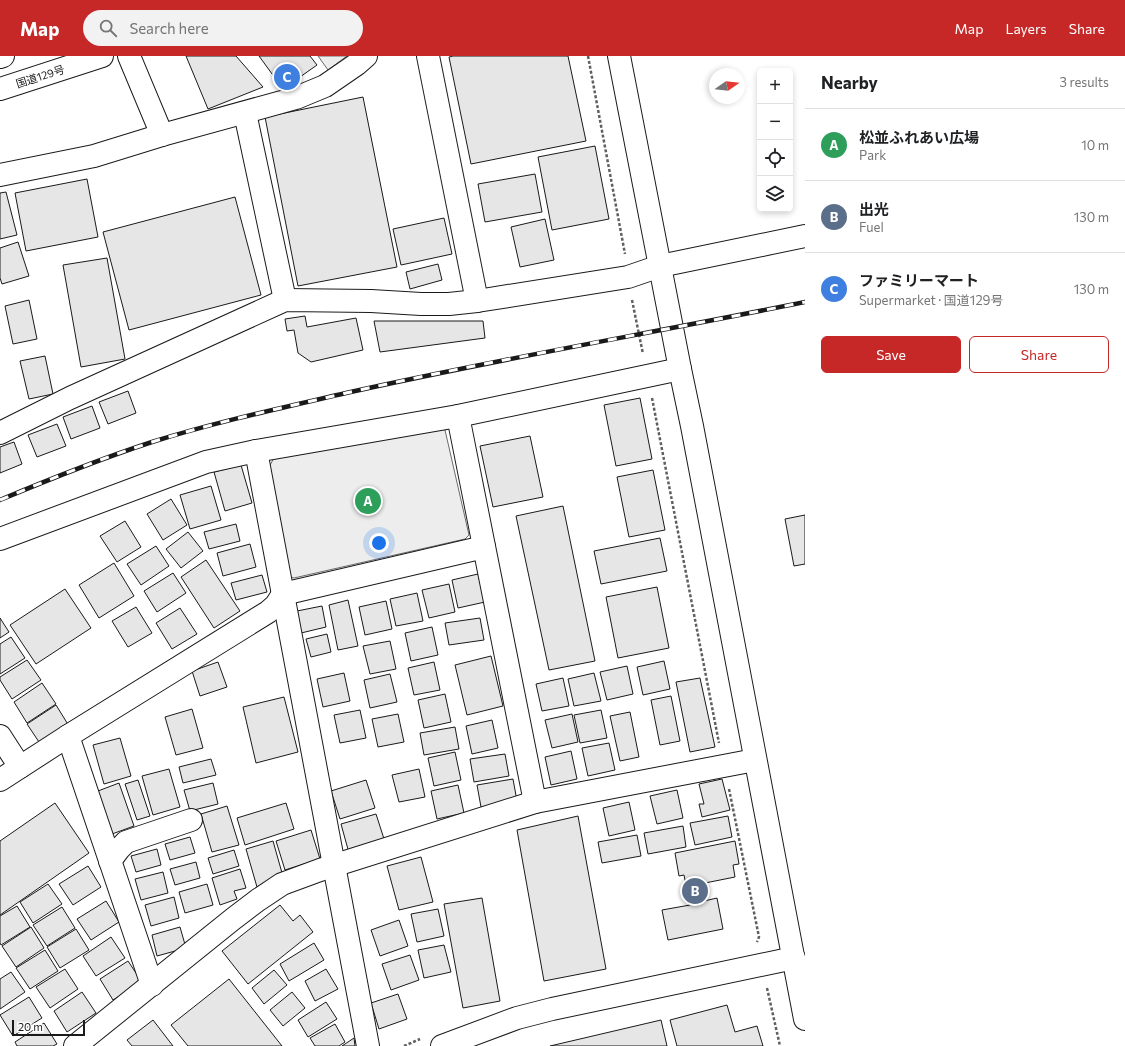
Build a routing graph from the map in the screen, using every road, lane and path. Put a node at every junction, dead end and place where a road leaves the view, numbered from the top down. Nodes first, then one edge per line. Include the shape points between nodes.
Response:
1 (102, 56) edge
2 (129, 56) edge
3 (366, 56) edge
4 (428, 56) edge
5 (588, 56) edge
6 (619, 56) edge
7 (0, 89) edge
8 (245, 113) junction
9 (162, 134) junction
10 (0, 175) edge
11 (805, 236) edge
12 (626, 256) dead end
13 (660, 266) junction
14 (631, 294) dead end
15 (285, 300) junction
16 (477, 301) junction
17 (680, 369) junction
18 (648, 376) junction
19 (458, 416) junction
20 (0, 432) edge
21 (256, 451) junction
22 (0, 539) edge
23 (484, 547) junction
24 (283, 594) junction
25 (0, 736) edge
26 (68, 736) junction
27 (720, 749) dead end
28 (755, 760) junction
29 (20, 767) junction
30 (0, 780) edge
31 (728, 782) dead end
32 (535, 802) junction
33 (191, 820) dead end
34 (110, 861) junction
35 (334, 866) junction
36 (756, 944) dead end
37 (794, 958) junction
38 (761, 983) dead end
39 (152, 985) junction
40 (805, 1020) edge
41 (75, 1046) edge
42 (368, 1046) edge
43 (442, 1046) edge
44 (780, 1046) edge

1 - 7 main road, 国道129号
2 - 9 main road
3 - 8 main road via 325,86 296,98
4 - 16 main road
5 - 12 path
6 - 13 main road
8 - 9 main road
8 - 15 main road
9 - 10 main road via 94,156
11 - 13 main road
13 - 16 main road via 628,276
13 - 17 main road
14 - 18 path
15 - 16 main road via 371,300 421,304
15 - 20 main road
17 - 18 main road
17 - 28 main road
18 - 19 main road
18 - 27 path
19 - 21 main road
19 - 23 main road
21 - 22 main road via 206,462
21 - 24 main road
23 - 24 main road
23 - 32 main road
24 - 26 main road via 268,612
24 - 35 main road
25 - 29 main road
26 - 29 main road
26 - 34 main road
28 - 32 main road
28 - 37 main road
29 - 30 main road
31 - 36 path via 759,937
32 - 35 main road
33 - 34 main road via 126,842
34 - 39 main road
35 - 39 main road via 282,884 270,891
35 - 42 main road
37 - 40 main road
37 - 43 main road via 552,1009 517,1018
38 - 44 path via 769,992
39 - 41 main road

